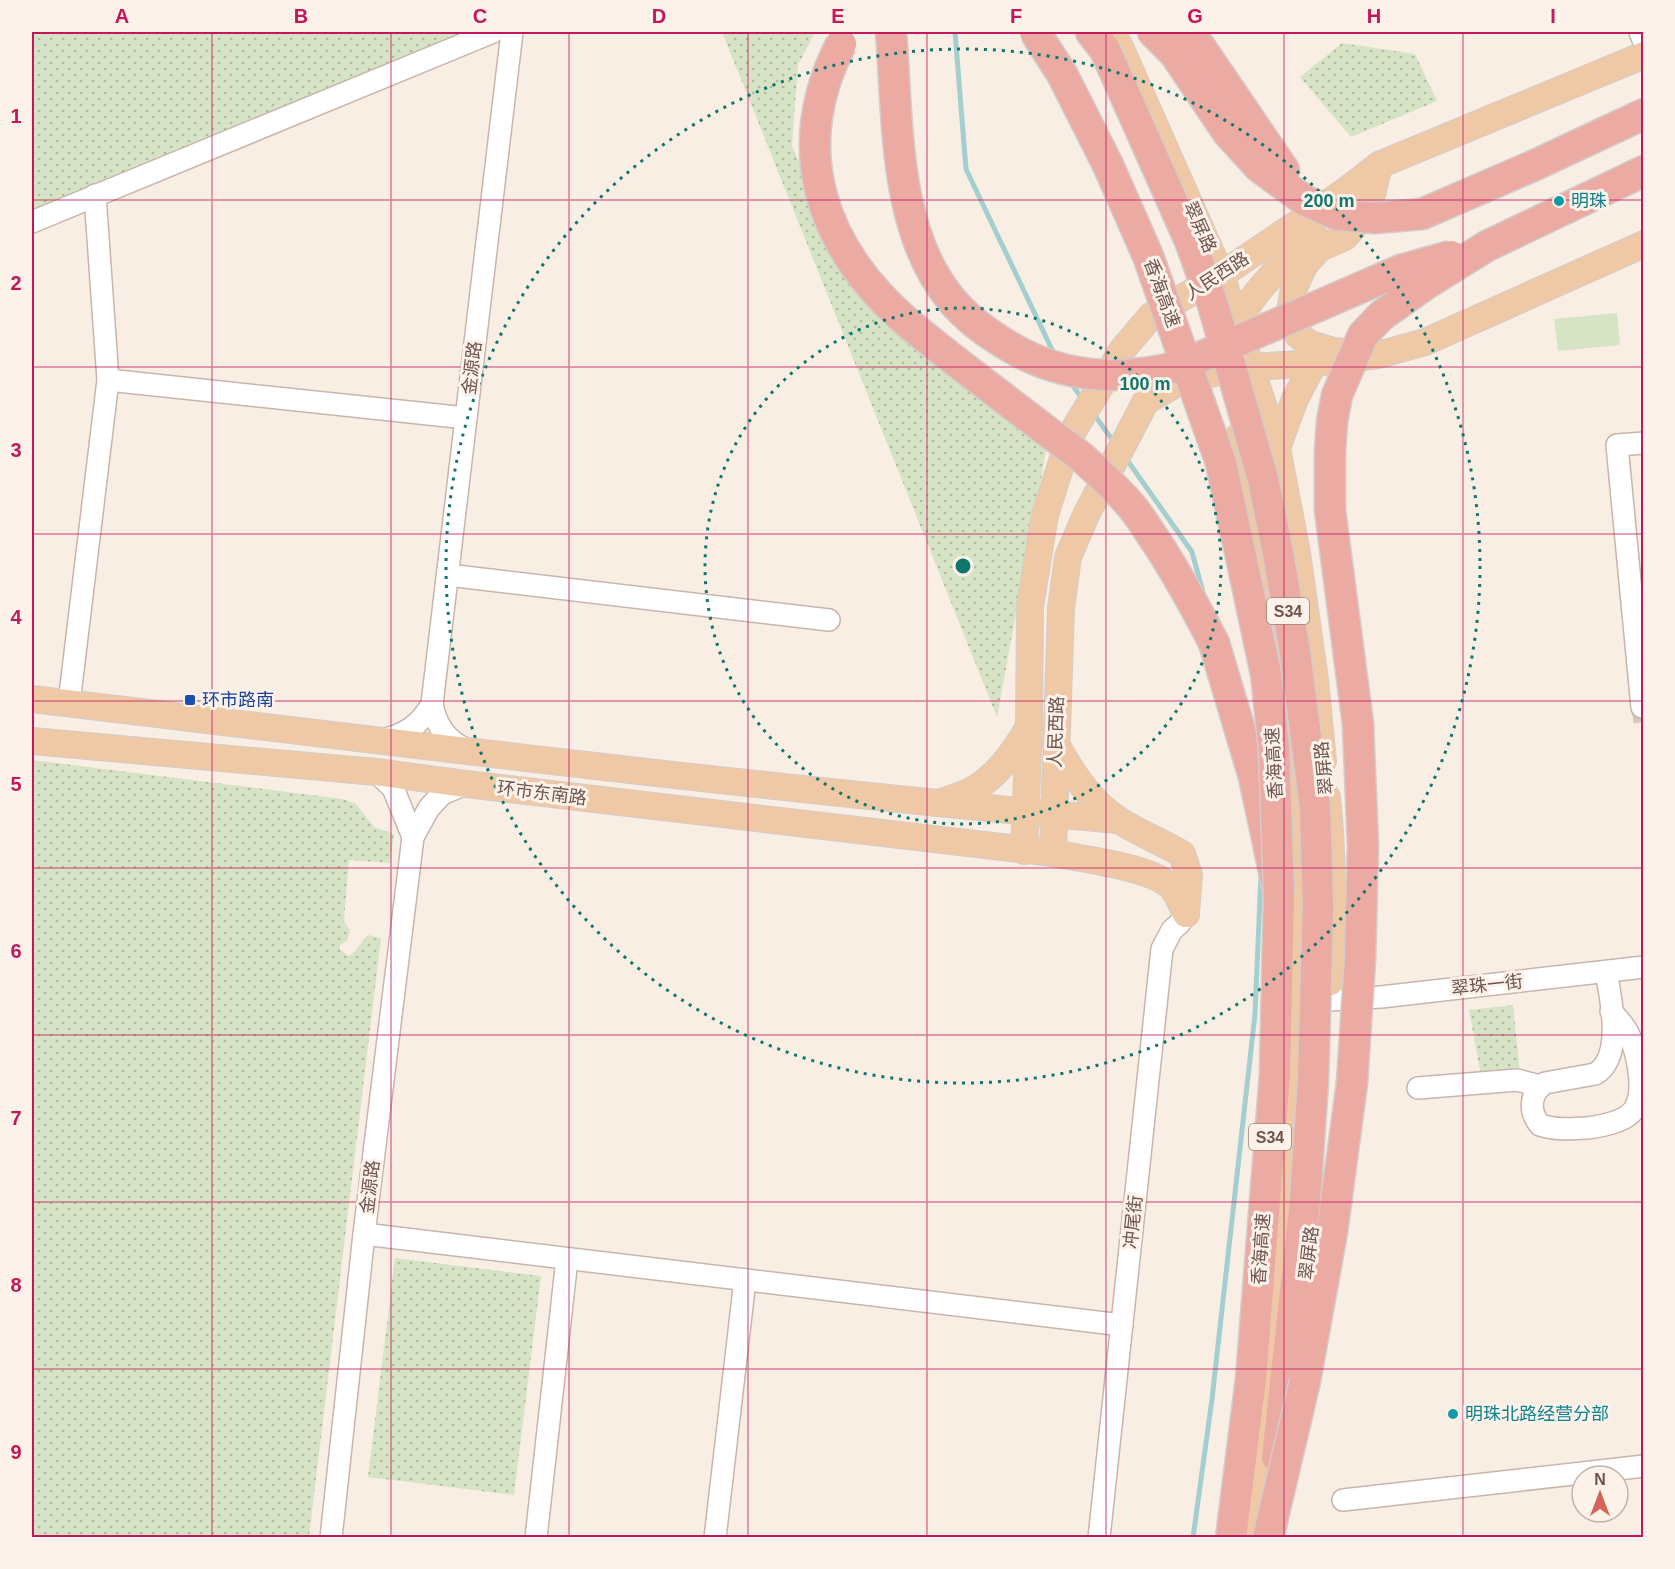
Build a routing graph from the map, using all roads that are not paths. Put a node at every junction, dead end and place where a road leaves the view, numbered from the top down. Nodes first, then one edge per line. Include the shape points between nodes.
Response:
1 (493, 32) edge
2 (512, 32) edge
3 (850, 32) edge
4 (891, 32) edge
5 (1035, 32) edge
6 (1077, 32) edge
7 (1153, 32) edge
8 (1190, 32) edge
9 (1640, 32) edge
10 (1101, 36) edge
11 (1644, 42) edge
12 (1644, 55) edge
13 (1644, 114) edge
14 (1378, 165) junction
15 (1644, 171) edge
16 (1344, 192) junction
17 (95, 195) junction
18 (1305, 200) junction
19 (32, 222) edge
20 (1644, 244) edge
21 (1487, 246) junction
22 (1221, 274) junction
23 (1196, 291) junction
24 (1237, 322) junction
25 (1378, 355) junction
26 (1314, 363) junction
27 (1252, 367) junction
28 (1218, 372) junction
29 (108, 380) junction
30 (466, 418) junction
31 (1644, 443) edge
32 (1277, 448) junction
33 (448, 575) junction
34 (829, 620) dead end
35 (32, 699) edge
36 (69, 703) junction
37 (432, 704) junction
38 (1642, 706) edge
39 (1029, 727) junction
40 (32, 741) edge
41 (378, 741) junction
42 (1056, 744) junction
43 (475, 752) junction
44 (376, 772) junction
45 (466, 784) junction
46 (939, 803) junction
47 (1027, 811) junction
48 (1054, 814) junction
49 (1118, 820) junction
50 (413, 837) junction
51 (1024, 851) junction
52 (1053, 853) junction
53 (1279, 895) junction
54 (1186, 914) junction
55 (1644, 967) edge
56 (1606, 972) junction
57 (1330, 1000) junction
58 (1611, 1011) junction
59 (1540, 1086) junction
60 (1418, 1088) dead end
61 (364, 1234) junction
62 (567, 1259) junction
63 (745, 1280) junction
64 (1122, 1325) junction
65 (1644, 1466) edge
66 (1343, 1500) dead end
67 (331, 1538) edge
68 (536, 1538) edge
69 (715, 1538) edge
70 (1099, 1538) edge
71 (1231, 1538) edge
72 (1249, 1538) edge
73 (1268, 1538) edge
74 (1276, 1538) edge

1 - 17 street
2 - 30 street, 金源路
3 - 53 highway, bridge via 828,71 818,105 814,141 817,181 830,222 854,262 907,322 1086,462 1133,507 1175,569 1214,643 1254,777
4 - 21 highway, bridge via 907,201 934,275 970,320 1005,344 1056,368 1089,375 1150,374 1180,366 1401,270
5 - 53 highway, 香海高速 / S34, bridge via 1108,165 1148,256 1221,463 1266,674 1274,749
6 - 23 main road, 翠屏路 via 1159,197
7 - 18 highway via 1175,54 1259,167
8 - 18 highway
9 - 11 street
10 - 22 main road, 翠屏路 via 1120,47
10 - 73 highway, 香海高速 / S34, bridge via 1190,241 1213,305 1263,478 1295,652 1315,807 1318,906 1312,1093 1305,1200
12 - 14 main road, 人民西路
13 - 18 highway, bridge via 1422,214 1375,218 1338,215
14 - 16 main road, 人民西路
14 - 25 main road via 1372,195 1358,223 1345,237 1320,248 1305,264 1294,288 1290,310 1298,335 1310,344 1333,351
15 - 21 highway
16 - 22 main road, 人民西路
16 - 24 main road
17 - 19 street
17 - 29 street
20 - 25 main road, 人民西路 via 1425,342
21 - 73 highway, bridge via 1381,316 1363,335 1337,395 1330,452 1330,510 1358,724 1363,846 1360,960 1352,1083 1332,1232 1305,1381
22 - 23 main road, 人民西路
22 - 24 main road, 翠屏路
23 - 28 main road, 翠屏路
23 - 39 main road, 人民西路 via 1151,316 1123,349 1070,436 1045,514 1030,607
24 - 27 main road, 翠屏路
24 - 28 main road
25 - 26 main road, 人民西路
26 - 27 main road, 人民西路
26 - 32 main road via 1295,399
27 - 28 main road, 人民西路
27 - 32 main road, 翠屏路
28 - 42 main road, 人民西路 via 1179,382 1146,401 1086,515 1068,557 1061,608
28 - 72 main road, 翠屏路 via 1242,456 1269,593 1293,771 1295,1008 1289,1151 1269,1380
29 - 30 street
29 - 36 street
30 - 33 street, 金源路
31 - 38 street via 1617,445
32 - 57 main road, 翠屏路 via 1315,680 1331,835
33 - 34 street
33 - 37 street, 金源路
35 - 36 main road, 环市东南路
36 - 41 main road, 环市东南路
37 - 41 street via 411,729
37 - 43 street via 444,734
39 - 46 main road via 997,772 971,791
39 - 47 main road, 人民西路
40 - 44 main road, 环市东南路
41 - 43 main road, 环市东南路
42 - 48 main road, 人民西路
42 - 49 main road via 1084,789
43 - 46 main road, 环市东南路
44 - 45 main road, 环市东南路
44 - 50 street via 393,788
45 - 50 street via 442,794
45 - 51 main road, 环市东南路
46 - 47 main road, 环市东南路
47 - 48 main road, 环市东南路
47 - 51 main road, 人民西路
48 - 49 main road, 环市东南路
48 - 52 main road, 人民西路
49 - 54 main road via 1182,854 1189,875
50 - 61 street, 金源路
51 - 52 main road, 环市东南路
52 - 54 main road, 环市东南路 via 1156,876 1173,888
53 - 71 highway, 香海高速 / S34 via 1275,1074 1251,1379
54 - 64 street, 冲尾街 via 1162,949
55 - 56 street, 翠珠一街
56 - 57 street, 翠珠一街
56 - 58 street
57 - 74 main road, 翠屏路 via 1323,1133
58 - 59 street via 1612,1042 1601,1071
58 - 59 street via 1628,1032 1638,1064 1636,1106 1627,1116 1595,1127 1540,1125 1532,1106
59 - 60 street via 1517,1080
61 - 62 street
61 - 67 street, 金源路
62 - 63 street
62 - 68 street
63 - 64 street
63 - 69 street
64 - 70 street, 冲尾街
65 - 66 street

